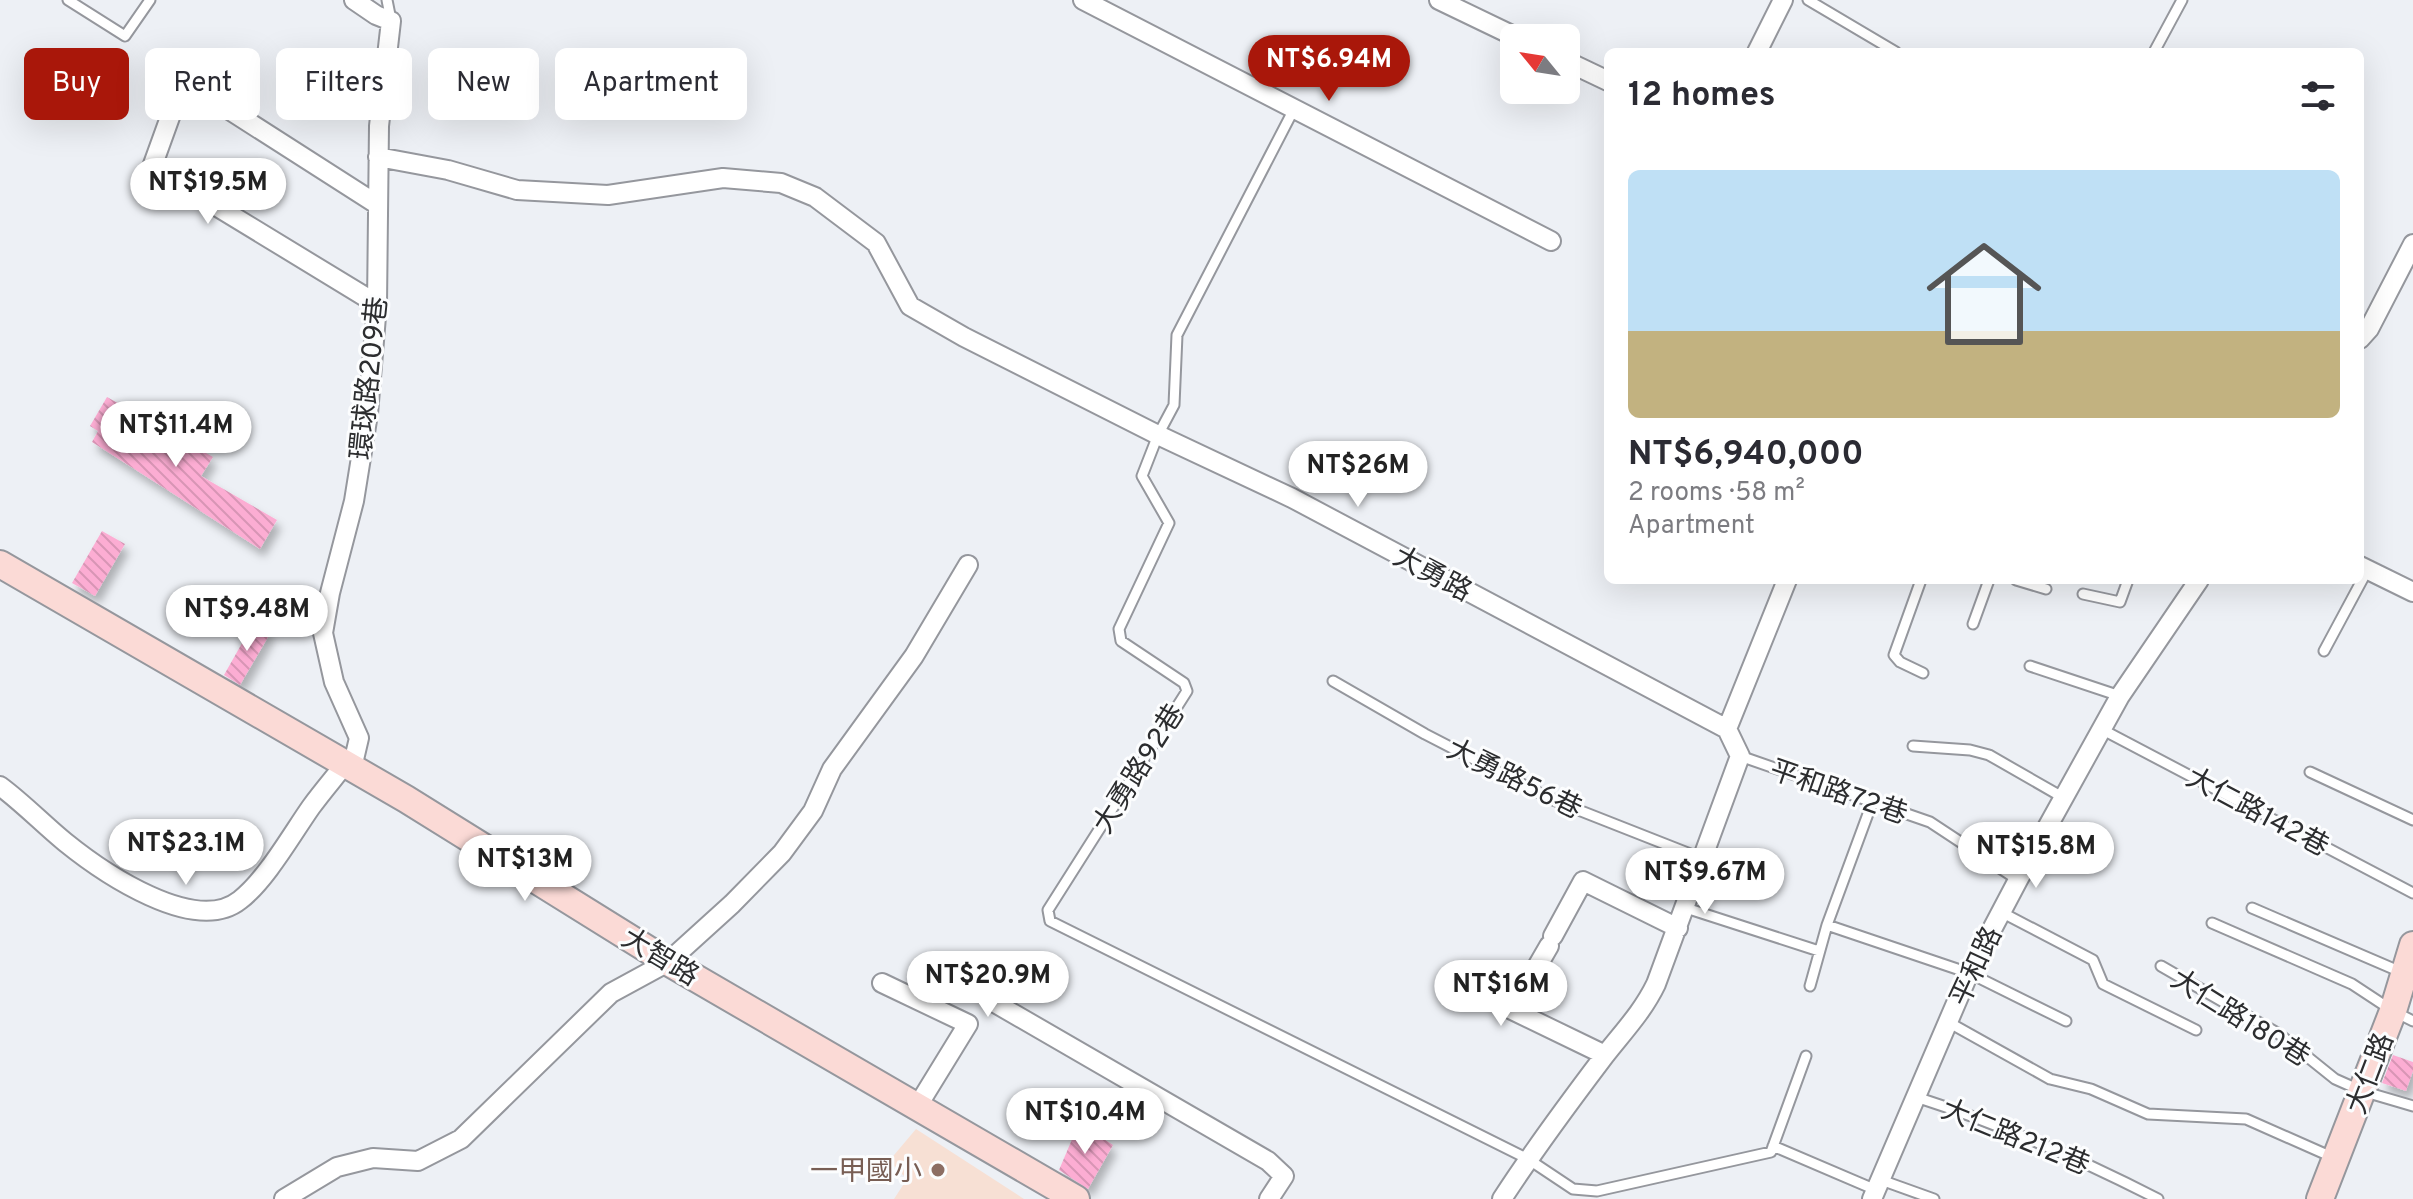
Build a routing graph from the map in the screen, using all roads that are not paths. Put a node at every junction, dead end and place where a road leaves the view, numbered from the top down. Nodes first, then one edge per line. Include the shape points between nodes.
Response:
1 (68, 0) edge
2 (150, 0) edge
3 (354, 0) edge
4 (387, 0) edge
5 (1083, 0) edge
6 (1439, 0) edge
7 (1783, 0) edge
8 (1808, 0) edge
9 (2182, 0) edge
10 (391, 21) junction
11 (1500, 29) edge
12 (1759, 48) edge
13 (1889, 48) edge
14 (2156, 48) edge
15 (1580, 68) edge
16 (1604, 79) edge
17 (1294, 109) junction
18 (378, 157) junction
19 (378, 205) junction
20 (1551, 241) dead end
21 (2413, 244) edge
22 (377, 304) junction
23 (2364, 335) edge
24 (1158, 435) junction
25 (0, 564) edge
26 (968, 565) dead end
27 (2364, 568) edge
28 (1785, 584) edge
29 (1920, 584) edge
30 (1988, 584) edge
31 (2029, 584) edge
32 (2127, 584) edge
33 (2196, 584) edge
34 (2356, 584) edge
35 (2046, 589) dead end
36 (2413, 592) edge
37 (2083, 594) dead end
38 (1973, 624) dead end
39 (2324, 651) dead end
40 (2030, 666) dead end
41 (1923, 673) dead end
42 (1333, 681) dead end
43 (2120, 696) junction
44 (1727, 729) junction
45 (2103, 730) junction
46 (1913, 746) dead end
47 (1740, 756) junction
48 (349, 766) junction
49 (2310, 772) dead end
50 (0, 786) edge
51 (2064, 798) junction
52 (1872, 803) junction
53 (2413, 820) edge
54 (1703, 859) junction
55 (2018, 880) junction
56 (2413, 893) edge
57 (1686, 908) junction
58 (2252, 908) dead end
59 (2001, 912) junction
60 (2212, 923) dead end
61 (1827, 925) junction
62 (1678, 928) junction
63 (2413, 945) edge
64 (1819, 951) junction
65 (668, 962) junction
66 (2161, 966) dead end
67 (1969, 973) junction
68 (2404, 973) junction
69 (882, 983) dead end
70 (1810, 986) dead end
71 (995, 1003) dead end
72 (2403, 1016) edge
73 (2066, 1021) dead end
74 (1948, 1022) junction
75 (2196, 1030) dead end
76 (1605, 1055) junction
77 (1806, 1056) dead end
78 (2362, 1091) junction
79 (1916, 1097) junction
80 (2413, 1106) edge
81 (917, 1107) junction
82 (1773, 1146) junction
83 (1528, 1159) junction
84 (2335, 1159) junction
85 (1877, 1190) edge
86 (284, 1199) edge
87 (1076, 1199) edge
88 (1269, 1199) edge
89 (1502, 1199) edge
90 (1934, 1199) edge
91 (2158, 1199) edge
92 (2320, 1199) edge

1 - 2 lane via 125,36
3 - 10 street
4 - 10 lane
5 - 17 street
6 - 11 street
7 - 12 street
8 - 13 lane
9 - 14 lane
10 - 18 street, 環球路209巷
15 - 16 street
17 - 20 street
17 - 24 lane, 大勇路92巷 via 1177,335 1174,405
18 - 19 street, 環球路209巷
18 - 24 street, 大勇路 via 517,190 608,195 723,178 781,183 815,197 876,243 910,306
19 - 22 street, 環球路209巷
19 - 22 street via 192,86 178,95 152,167
21 - 23 street
22 - 48 street, 環球路209巷 via 354,501 323,633 334,682 359,738
24 - 44 street, 大勇路 via 1292,498
24 - 83 lane, 大勇路92巷 via 1142,476 1169,523 1119,629 1121,641 1184,683 1187,691 1048,910 1050,921
25 - 48 street, 大智路
26 - 65 street via 914,656 832,769 813,811 782,853
27 - 36 street
28 - 44 street
29 - 41 lane via 1894,655
30 - 38 lane
31 - 35 lane
32 - 37 lane via 2120,602
33 - 43 street, 平和路
34 - 39 lane
40 - 43 lane
42 - 54 lane, 大勇路56巷 via 1553,800
43 - 45 street, 平和路
44 - 47 street
45 - 51 street, 平和路
45 - 56 lane, 大仁路142巷
46 - 51 lane via 1989,755
47 - 52 lane, 平和路72巷
47 - 54 street
48 - 50 street via 240,900 218,912 192,911 151,896 88,860
48 - 65 street, 大智路
49 - 53 lane
51 - 55 street, 平和路
52 - 55 lane, 平和路72巷 via 1930,822
52 - 61 lane
54 - 57 street
55 - 59 street, 平和路
57 - 62 street
57 - 64 lane
58 - 68 lane
59 - 67 street, 平和路
59 - 75 lane, 大仁路180巷 via 2093,960 2103,984
60 - 72 lane via 2352,984
61 - 64 lane
61 - 67 lane
62 - 76 street via 1648,1002
62 - 76 street via 1583,881 1512,1010
63 - 68 street, 大仁路
64 - 70 lane
65 - 81 street, 大智路
65 - 86 street via 611,993 461,1139 418,1161 373,1158 337,1167
66 - 78 lane, 大仁路180巷 via 2279,1034 2335,1079
67 - 73 lane
67 - 74 street, 平和路
68 - 72 street, 大仁路
69 - 81 street via 968,1024
71 - 88 street via 1268,1161 1284,1176
72 - 78 street, 大仁路
74 - 79 street, 平和路
74 - 84 lane via 2050,1079 2091,1089 2148,1114 2246,1119
76 - 83 street
77 - 82 lane
78 - 80 lane, 大仁路180巷
78 - 84 street, 大仁路
79 - 85 street, 平和路
79 - 91 lane, 大仁路212巷 via 2079,1159
81 - 87 street, 大智路
82 - 83 lane via 1771,1152 1597,1191 1573,1189
82 - 85 lane
83 - 89 street
84 - 92 street, 大仁路
85 - 90 lane

